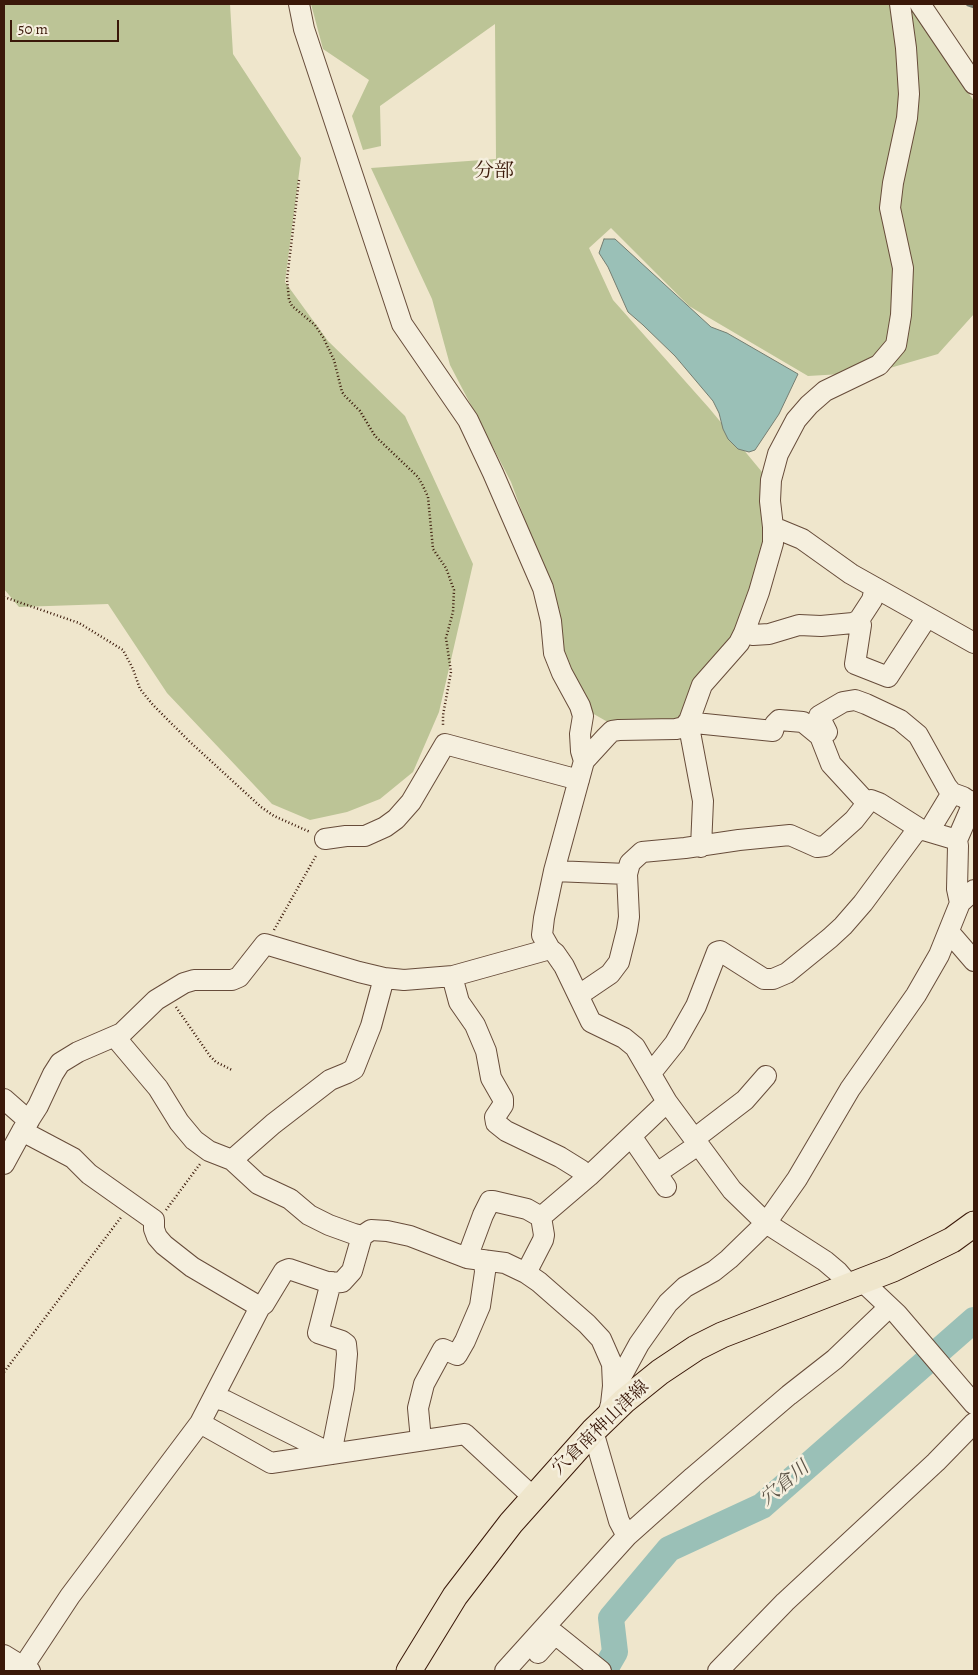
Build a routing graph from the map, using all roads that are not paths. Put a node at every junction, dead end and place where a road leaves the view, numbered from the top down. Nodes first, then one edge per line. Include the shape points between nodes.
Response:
1 (300, 4) edge
2 (900, 4) edge
3 (920, 4) edge
4 (974, 84) edge
5 (773, 527) junction
6 (875, 588) junction
7 (927, 617) junction
8 (859, 620) junction
9 (744, 633) junction
10 (974, 643) edge
11 (870, 670) junction
12 (866, 704) junction
13 (688, 722) junction
14 (827, 732) dead end
15 (582, 771) junction
16 (952, 793) junction
17 (866, 802) junction
18 (973, 802) edge
19 (924, 830) junction
20 (958, 838) junction
21 (325, 839) road end
22 (701, 847) junction
23 (974, 852) edge
24 (554, 871) junction
25 (627, 874) junction
26 (967, 896) edge
27 (949, 932) junction
28 (550, 949) junction
29 (974, 961) edge
30 (452, 976) junction
31 (384, 978) junction
32 (579, 995) junction
33 (115, 1037) junction
34 (650, 1072) junction
35 (766, 1076) dead end
36 (4, 1099) edge
37 (667, 1102) junction
38 (25, 1126) junction
39 (631, 1136) junction
40 (696, 1142) junction
41 (232, 1160) junction
42 (4, 1164) edge
43 (587, 1177) junction
44 (541, 1217) junction
45 (766, 1223) junction
46 (974, 1224) edge
47 (362, 1236) junction
48 (476, 1259) junction
49 (526, 1272) junction
50 (331, 1282) junction
51 (856, 1284) junction
52 (260, 1307) junction
53 (892, 1311) junction
54 (613, 1386) junction
55 (214, 1398) junction
56 (972, 1402) edge
57 (200, 1423) junction
58 (974, 1423) edge
59 (600, 1424) junction
60 (421, 1440) junction
61 (332, 1454) junction
62 (533, 1497) junction
63 (628, 1536) junction
64 (4, 1655) edge
65 (22, 1670) edge
66 (409, 1671) edge
67 (505, 1671) edge
68 (524, 1671) edge
69 (601, 1671) edge
70 (718, 1671) edge

1 - 15 street via 304,29 402,324 468,420 543,588 554,653 583,716 580,742
2 - 5 street via 909,94 890,208 904,268 896,345 879,365 824,392 796,420 778,454 771,480
3 - 4 street
5 - 6 street via 802,539
5 - 9 street via 769,559
6 - 7 street
6 - 8 street via 872,600
7 - 10 street
7 - 11 street via 888,677
8 - 9 street via 821,626 799,624 769,634
8 - 11 street via 861,625 854,662
9 - 13 street via 702,685
11 - 12 street
12 - 14 street via 855,700 843,702 819,716
12 - 16 street via 900,720 918,735
13 - 15 street via 676,729 612,732
13 - 17 street via 773,731 779,720 804,722 820,736 831,764
13 - 22 street via 703,801
15 - 21 street via 445,744 411,802 396,819 365,836
15 - 24 street
16 - 18 street
16 - 19 street
17 - 19 street via 879,803
17 - 22 street via 854,820 825,846 817,847 790,835
18 - 20 street
19 - 20 street
19 - 34 street via 914,834 843,926 787,973 764,979 717,952 696,1006 675,1043
20 - 23 street
20 - 26 street via 957,889
22 - 25 street via 642,852 630,864
24 - 25 street
24 - 28 street via 542,935
25 - 32 street via 627,930 619,962 610,974
26 - 27 street
27 - 29 street
27 - 45 street via 916,995 850,1089 802,1171
28 - 30 street
28 - 32 street via 564,966
30 - 31 street
30 - 43 street via 459,1002 475,1026 486,1051 491,1078 503,1099 495,1117 496,1123 560,1157
31 - 33 street via 265,944 239,977 184,983 166,993
31 - 41 street via 371,1026 354,1068 330,1080
32 - 34 street via 591,1022 619,1035 635,1047
33 - 38 street via 60,1063
33 - 41 street via 158,1088 194,1140 209,1151
34 - 37 street
35 - 40 street via 745,1100
36 - 38 street
37 - 39 street
37 - 40 street
38 - 42 street
38 - 52 street via 154,1220 157,1237 192,1267
39 - 40 street via 661,1180
39 - 43 street
40 - 45 street via 732,1190
41 - 47 street via 258,1184 290,1199 309,1215
43 - 44 street
44 - 48 street via 527,1209 490,1202 483,1215
44 - 49 street via 544,1240
45 - 51 street
45 - 54 street via 729,1260 685,1287 668,1303
46 - 51 main road, 穴倉南神山津線 via 944,1244
47 - 48 street via 371,1230 387,1231
47 - 50 street via 352,1271 342,1282
48 - 49 street via 505,1263
48 - 60 street via 485,1272 480,1306 457,1355 443,1348 424,1384 418,1408
49 - 54 street via 588,1324 601,1339 612,1364
50 - 52 street via 289,1269 284,1271
50 - 61 street via 318,1333 344,1342 347,1354
51 - 53 street
51 - 59 main road, 穴倉南神山津線 via 696,1348 660,1372
52 - 55 street
53 - 56 street
53 - 63 street via 882,1314 835,1359 692,1477
54 - 59 street via 611,1404
55 - 57 street
55 - 61 street
57 - 61 street via 271,1463
57 - 65 street via 70,1596
58 - 70 street via 903,1494 779,1608
59 - 62 main road, 穴倉南神山津線
59 - 63 street via 619,1521
60 - 61 street
60 - 62 street via 465,1434
62 - 66 main road, 穴倉南神山津線 via 469,1576
63 - 67 street
64 - 65 street
68 - 69 street via 555,1634

